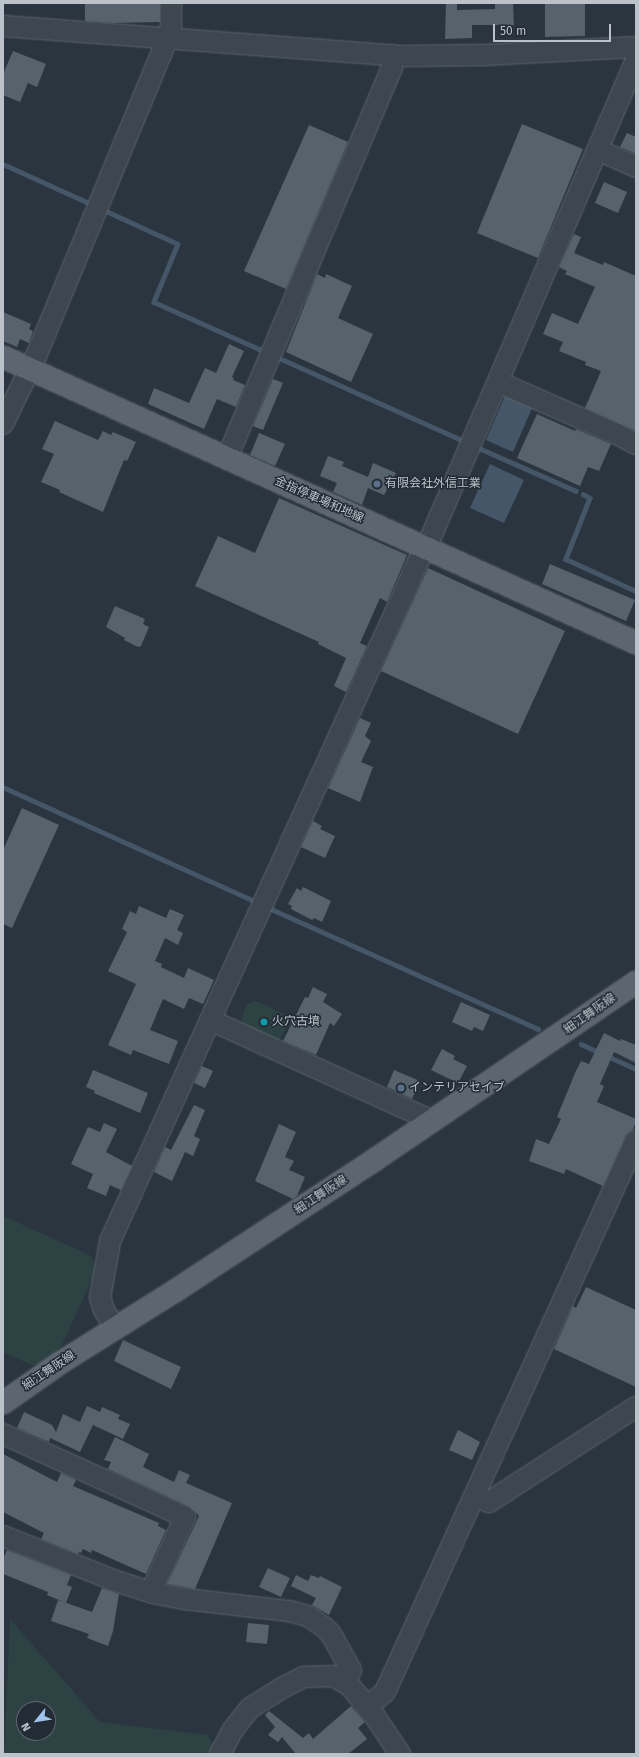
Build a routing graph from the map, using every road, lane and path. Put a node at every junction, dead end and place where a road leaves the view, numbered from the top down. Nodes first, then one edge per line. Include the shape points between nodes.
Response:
1 (171, 3) edge
2 (3, 26) edge
3 (166, 39) junction
4 (636, 47) edge
5 (393, 55) junction
6 (636, 60) edge
7 (598, 150) junction
8 (636, 167) edge
9 (3, 357) edge
10 (29, 368) junction
11 (498, 382) junction
12 (3, 424) edge
13 (636, 444) edge
14 (227, 458) junction
15 (425, 548) junction
16 (636, 643) edge
17 (636, 982) edge
18 (210, 1020) junction
19 (427, 1125) junction
20 (636, 1140) edge
21 (116, 1328) junction
22 (3, 1402) edge
23 (636, 1407) edge
24 (3, 1434) edge
25 (474, 1496) junction
26 (3, 1536) edge
27 (153, 1592) junction
28 (344, 1682) junction
29 (367, 1707) junction
30 (220, 1754) edge
31 (400, 1754) edge

1 - 3 street via 171,26
2 - 3 street
3 - 5 street
3 - 10 street
4 - 5 street via 464,56
5 - 14 street via 392,68
6 - 7 street
7 - 8 street
7 - 11 street
9 - 10 main road, 金指停車場和地線
10 - 12 street
10 - 14 main road, 金指停車場和地線
11 - 13 street
11 - 15 street
14 - 15 main road, 金指停車場和地線
15 - 16 main road, 金指停車場和地線
15 - 18 street
17 - 19 main road, 細江舞阪線
18 - 19 street via 422,1116
18 - 21 street via 110,1241 100,1298 104,1310
19 - 21 main road, 細江舞阪線
20 - 25 street
21 - 22 main road, 細江舞阪線
23 - 25 street via 489,1502
24 - 27 street via 185,1517
25 - 29 street via 385,1692
26 - 27 street via 113,1580
27 - 28 street via 185,1599 289,1611 308,1616 331,1634 351,1670
28 - 29 street
28 - 30 street via 332,1676 304,1677 280,1688 250,1708 232,1731
29 - 31 street

